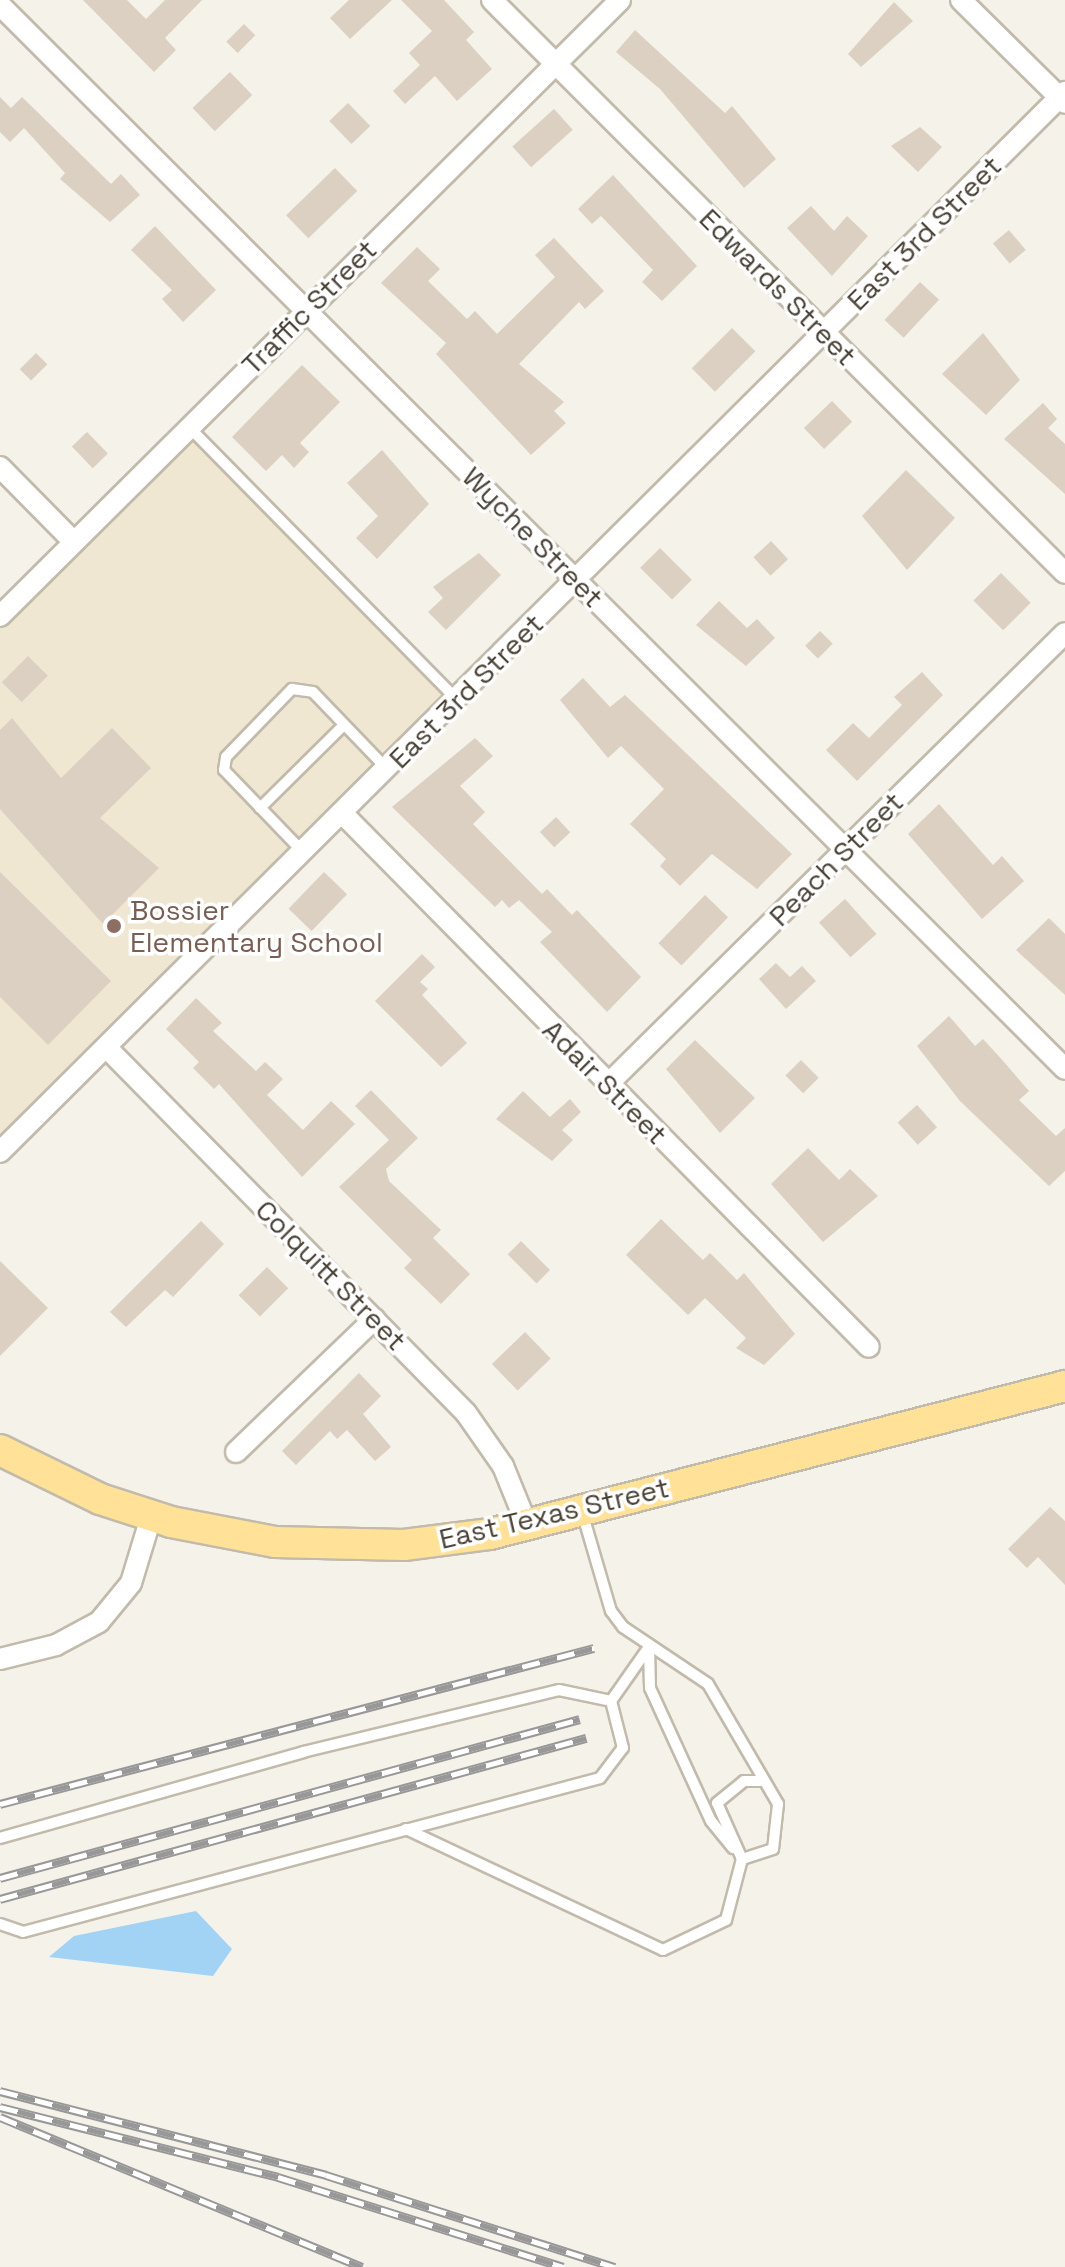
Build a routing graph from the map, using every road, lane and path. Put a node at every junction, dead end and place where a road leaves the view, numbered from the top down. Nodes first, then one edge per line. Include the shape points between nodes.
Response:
1 (492, 0) edge
2 (620, 0) edge
3 (961, 0) edge
4 (0, 5) edge
5 (555, 65) junction
6 (1063, 97) edge
7 (305, 310) junction
8 (824, 333) junction
9 (189, 427) junction
10 (0, 467) edge
11 (74, 542) junction
12 (1065, 573) edge
13 (576, 580) junction
14 (0, 616) edge
15 (1065, 633) edge
16 (457, 700) junction
17 (344, 725) junction
18 (388, 770) junction
19 (260, 808) junction
20 (344, 815) junction
21 (845, 850) junction
22 (304, 853) junction
23 (106, 1047) junction
24 (1065, 1069) edge
25 (607, 1085) junction
26 (0, 1152) edge
27 (374, 1319) junction
28 (869, 1347) dead end
29 (1065, 1386) edge
30 (0, 1450) edge
31 (236, 1452) dead end
32 (582, 1510) junction
33 (151, 1517) junction
34 (527, 1525) junction
35 (649, 1647) junction
36 (0, 1659) edge
37 (611, 1701) junction
38 (764, 1781) junction
39 (406, 1829) junction
40 (0, 1838) edge
41 (742, 1859) junction
42 (0, 1924) edge

1 - 5 street, Edwards Street
2 - 5 street, Traffic Street
3 - 6 street
4 - 7 street, Wyche Street
5 - 7 street, Traffic Street
5 - 8 street, Edwards Street
6 - 8 street, East 3rd Street
7 - 9 street, Traffic Street
7 - 13 street, Wyche Street
8 - 12 street, Edwards Street
8 - 13 street, East 3rd Street
9 - 11 street, Traffic Street
9 - 16 lane
10 - 11 street
11 - 14 street, Traffic Street
13 - 16 street, East 3rd Street
13 - 21 street, Wyche Street
15 - 21 street, Peach Street
16 - 18 street, East 3rd Street
17 - 18 lane
17 - 19 lane
17 - 19 lane via 306,687 292,689 224,764
18 - 20 street, East 3rd Street
19 - 22 lane
20 - 22 street, East 3rd Street
20 - 25 street, Adair Street
21 - 24 street, Wyche Street
21 - 25 street, Peach Street
22 - 23 street, East 3rd Street
23 - 26 street, East 3rd Street
23 - 27 street, Colquitt Street
25 - 28 street, Adair Street
27 - 31 street
27 - 34 street, Colquitt Street via 466,1413 503,1466
29 - 32 main road, East Texas Street
30 - 33 main road, East Texas Street
32 - 34 main road, East Texas Street
32 - 35 lane via 611,1611
33 - 34 main road, East Texas Street via 318,1546 448,1541
33 - 36 street via 131,1583 99,1622 56,1645
35 - 37 lane
35 - 38 lane via 708,1684
35 - 41 lane via 650,1688 711,1821
37 - 39 lane via 623,1748 600,1778
37 - 40 lane via 559,1690 303,1752
38 - 41 lane via 778,1804 779,1830 773,1849
38 - 41 lane via 744,1781 717,1803
39 - 41 lane via 663,1950 726,1920
39 - 42 lane via 23,1932

